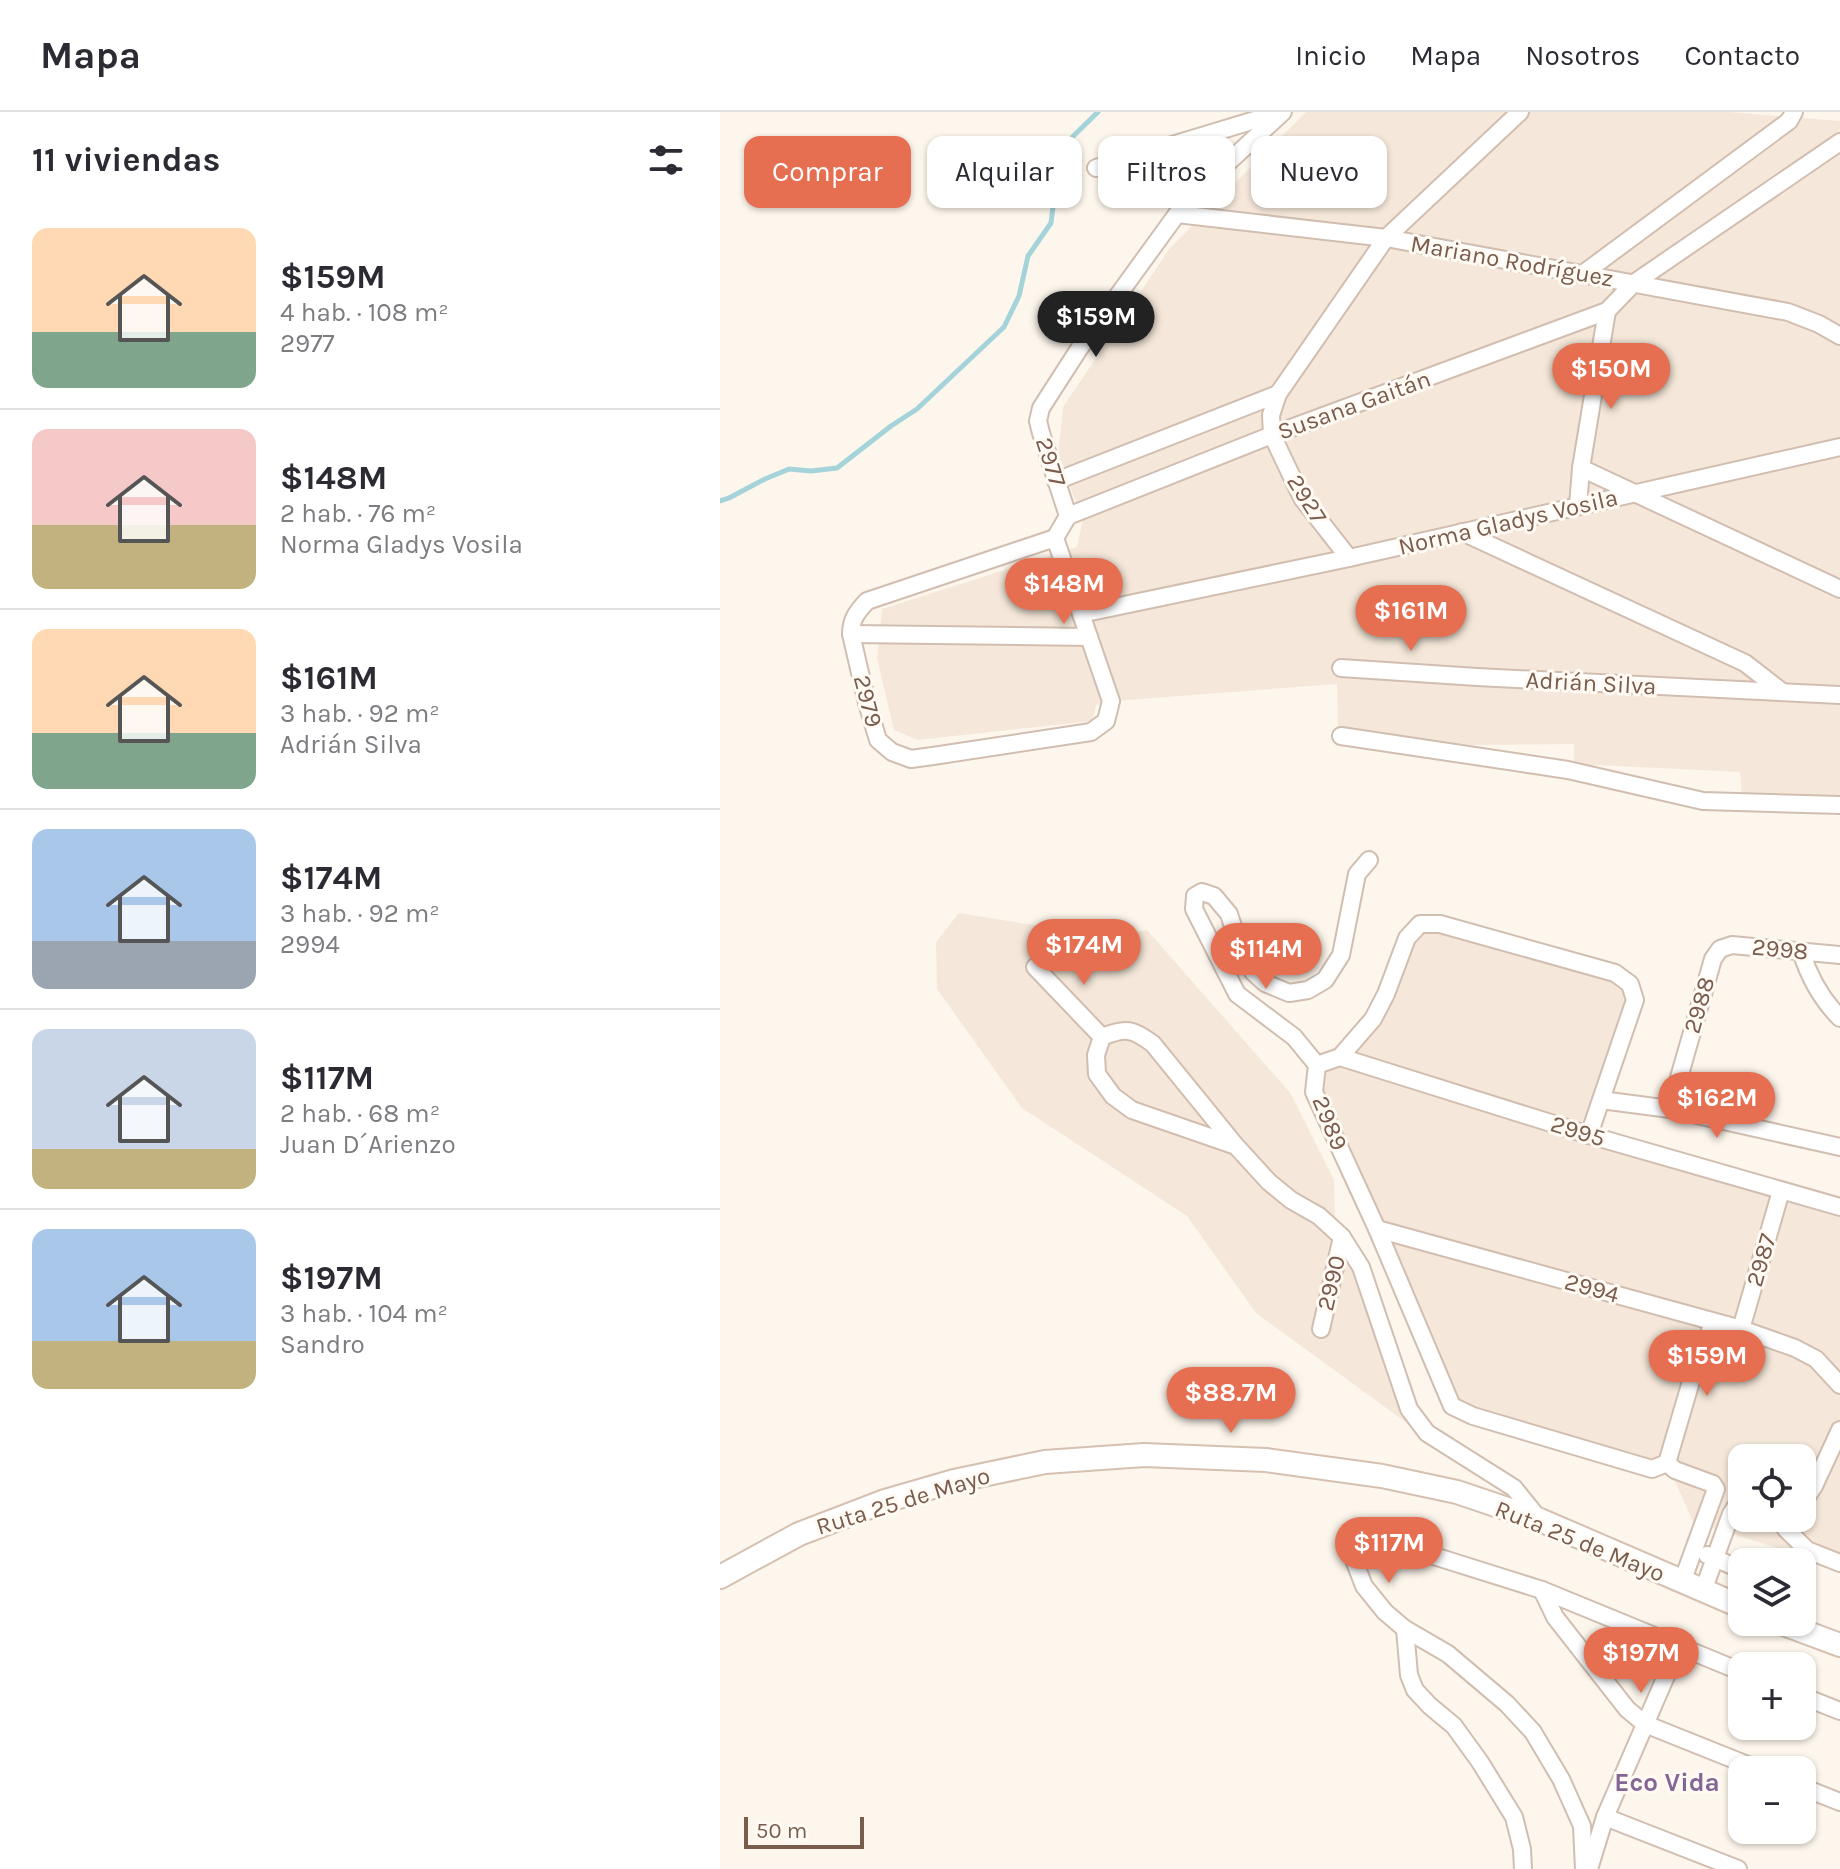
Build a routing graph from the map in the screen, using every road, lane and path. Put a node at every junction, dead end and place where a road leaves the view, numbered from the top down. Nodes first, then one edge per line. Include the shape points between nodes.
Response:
1 (1282, 112) edge
2 (1520, 112) edge
3 (1794, 112) edge
4 (1202, 136) edge
5 (1840, 142) edge
6 (1235, 156) edge
7 (1183, 208) edge
8 (1177, 214) junction
9 (1386, 238) junction
10 (1584, 273) junction
11 (1634, 283) junction
12 (1607, 311) junction
13 (1840, 336) edge
14 (1278, 394) junction
15 (1272, 435) junction
16 (1840, 447) edge
17 (1581, 468) junction
18 (1056, 481) junction
19 (1635, 493) junction
20 (1578, 506) junction
21 (1068, 516) junction
22 (1462, 532) junction
23 (1055, 538) junction
24 (1349, 558) junction
25 (1840, 589) edge
26 (1081, 614) junction
27 (851, 629) junction
28 (1089, 637) junction
29 (1341, 668) dead end
30 (1781, 691) junction
31 (1840, 695) edge
32 (1341, 736) dead end
33 (1840, 805) edge
34 (1369, 860) dead end
35 (1720, 949) joint
36 (1801, 951) junction
37 (1840, 955) edge
38 (1035, 967) dead end
39 (1269, 984) junction
40 (1259, 1010) junction
41 (1840, 1018) edge
42 (1102, 1037) junction
43 (1340, 1057) junction
44 (1317, 1065) junction
45 (1601, 1100) junction
46 (1670, 1109) junction
47 (1589, 1135) junction
48 (1236, 1146) junction
49 (1840, 1147) edge
50 (1781, 1191) junction
51 (1840, 1207) edge
52 (1377, 1229) junction
53 (1339, 1233) junction
54 (1714, 1322) junction
55 (1321, 1329) dead end
56 (1741, 1329) junction
57 (1840, 1385) edge
58 (1840, 1430) edge
59 (1667, 1463) junction
60 (1816, 1482) edge
61 (1540, 1520) junction
62 (1728, 1523) edge
63 (1789, 1532) edge
64 (1695, 1550) junction
65 (1716, 1558) junction
66 (1840, 1563) edge
67 (1728, 1564) edge
68 (720, 1577) edge
69 (1693, 1587) junction
70 (1542, 1590) junction
71 (1728, 1601) edge
72 (1405, 1629) junction
73 (1816, 1630) edge
74 (1816, 1636) edge
75 (1840, 1645) edge
76 (1679, 1646) junction
77 (1728, 1666) edge
78 (1816, 1702) edge
79 (1840, 1711) edge
80 (1645, 1724) junction
81 (1728, 1757) edge
82 (1816, 1793) edge
83 (1840, 1802) edge
84 (1605, 1817) junction
85 (1523, 1869) edge
86 (1587, 1869) edge
87 (1738, 1869) edge

1 - 4 street
1 - 6 street, 2977
2 - 9 street
3 - 10 street via 1789,121
5 - 11 street, Susana Gaitán
7 - 8 street, 2977
8 - 9 street, Mariano Rodríguez
8 - 18 street, 2977 via 1041,408 1038,421
9 - 10 street, Mariano Rodríguez
9 - 14 street
10 - 11 street, Mariano Rodríguez
11 - 12 street, Susana Gaitán
11 - 13 street, Mariano Rodríguez via 1788,312
12 - 15 street, Susana Gaitán
12 - 17 street
14 - 15 street
14 - 18 street, Susana Gaitán
15 - 21 street, Susana Gaitán
15 - 24 street, 2927 via 1302,498
16 - 19 street, Norma Gladys Vosila
17 - 19 street
17 - 20 street
18 - 21 street, 2977
19 - 20 street, Norma Gladys Vosila
19 - 25 street
20 - 22 street, Norma Gladys Vosila
21 - 23 street
22 - 24 street, Norma Gladys Vosila
22 - 30 street via 1745,663
23 - 26 street
23 - 27 street via 867,601 855,613
24 - 26 street, Norma Gladys Vosila
26 - 28 street
27 - 28 street
27 - 28 street, 2979 via 878,740 911,759 1091,732 1106,721 1111,701
29 - 30 street, Adrián Silva
30 - 31 street, Adrián Silva
32 - 33 street via 1568,770 1703,801
34 - 39 street via 1357,874 1341,955 1325,980 1289,993
35 - 36 street, 2998 via 1732,945
35 - 46 street, 2988
36 - 37 street, 2998
36 - 41 street via 1816,988
38 - 42 street
39 - 40 street via 1256,998
39 - 40 street, 2989 via 1253,972 1222,905 1214,896 1195,896 1194,909 1237,994
40 - 44 street, 2989 via 1294,1037
42 - 48 street via 1120,1029 1153,1044
42 - 48 street via 1097,1074 1113,1096 1132,1110
43 - 44 street
43 - 45 street via 1373,1019 1407,938 1420,924 1440,924 1615,973 1630,984 1635,1000
43 - 47 street, 2995
44 - 52 street, 2989 via 1314,1092
45 - 46 street, 2995
45 - 47 street
46 - 49 street, 2995
47 - 50 street, 2995
48 - 53 street via 1269,1182
50 - 51 street, 2995
50 - 56 street, 2987
52 - 54 street, 2994
52 - 59 street, 2989 via 1452,1406 1652,1469
53 - 55 street, 2990
53 - 61 street via 1361,1267 1409,1409 1427,1433 1514,1488
54 - 56 street, 2994
54 - 59 street
56 - 57 street, 2994 via 1816,1359
58 - 60 street
59 - 64 street via 1716,1489
61 - 68 main road, Ruta 25 de Mayo via 1457,1492 1382,1476 1266,1460 1144,1455 1045,1462 954,1481 799,1534
61 - 69 main road, Ruta 25 de Mayo
62 - 65 street
63 - 66 street via 1807,1550
64 - 65 street
64 - 69 street
65 - 67 street
65 - 69 street
69 - 71 main road, Ruta 25 de Mayo
70 - 72 street via 1365,1538 1356,1545 1354,1560 1364,1586
70 - 76 street
70 - 80 street via 1555,1617 1627,1709
72 - 85 street via 1415,1690 1454,1726 1514,1817
72 - 86 street via 1448,1654 1533,1732 1582,1826
73 - 75 street
74 - 75 main road
76 - 77 street
76 - 80 street
78 - 79 street
80 - 81 street
80 - 84 street
82 - 83 street
84 - 86 street
84 - 87 street

